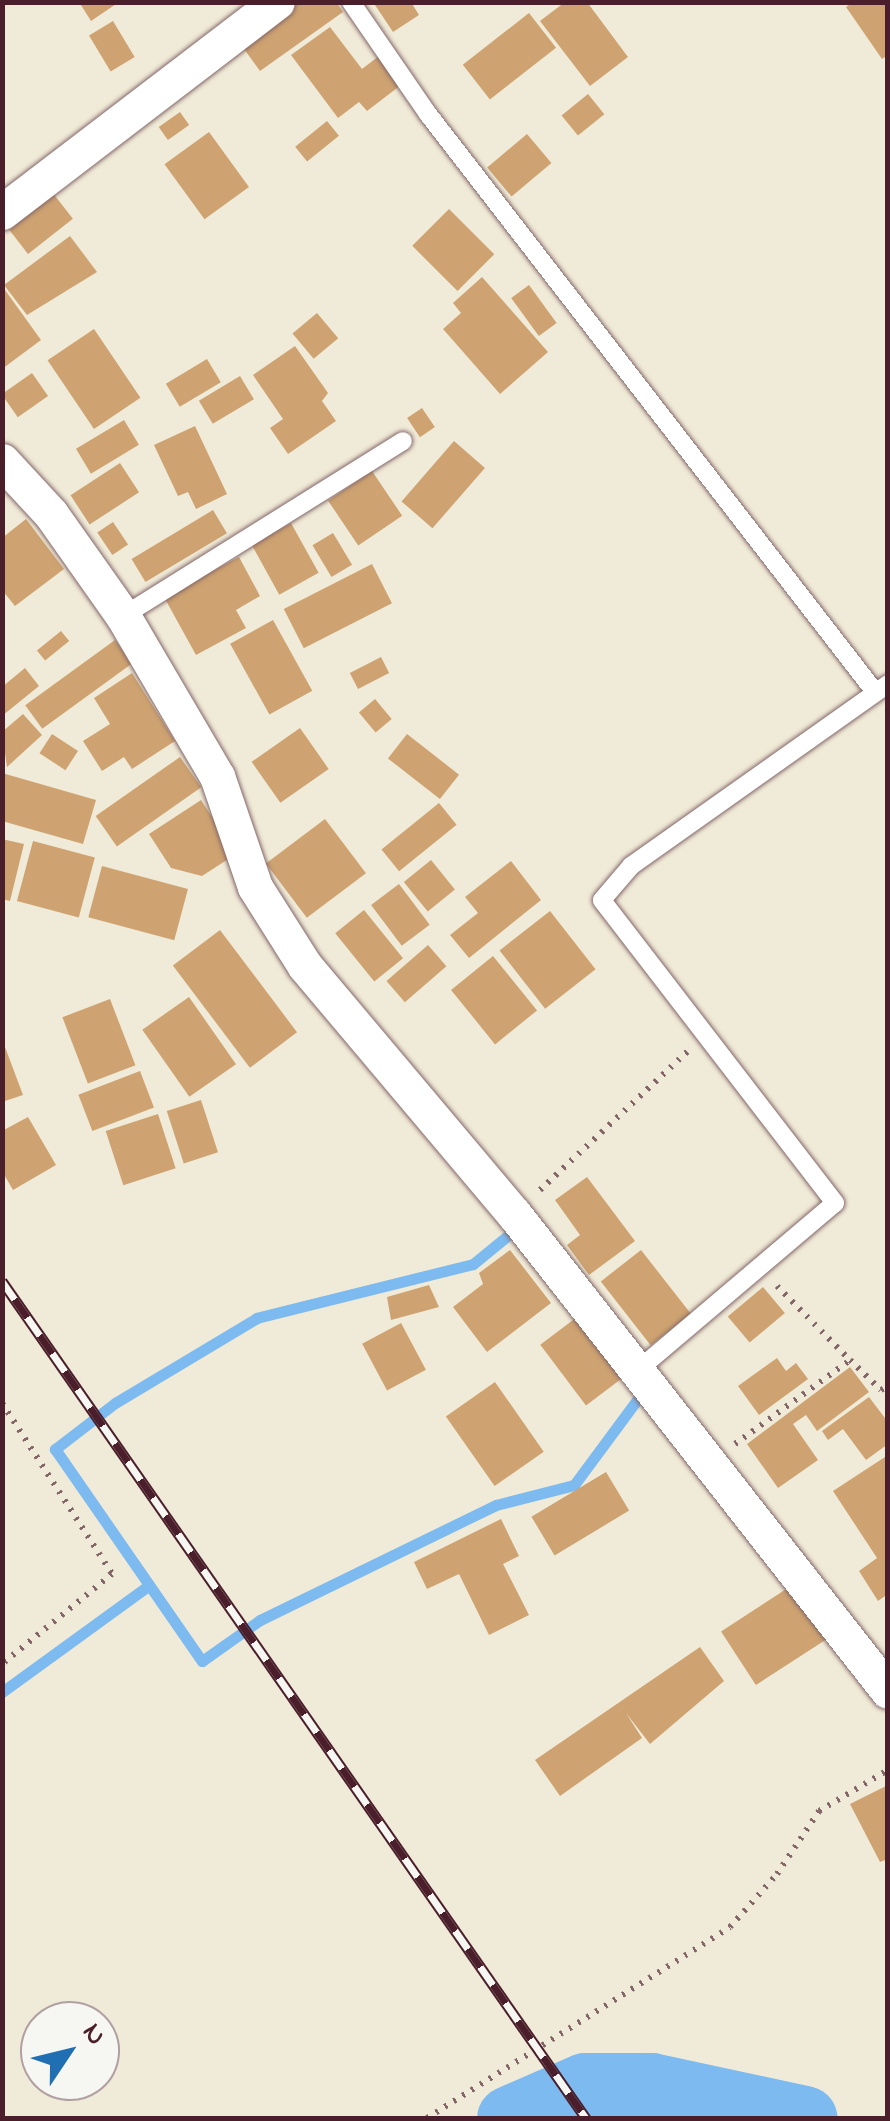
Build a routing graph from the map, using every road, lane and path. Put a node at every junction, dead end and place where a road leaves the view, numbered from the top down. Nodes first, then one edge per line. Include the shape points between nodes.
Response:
1 (277, 2) edge
2 (351, 2) edge
3 (2, 212) edge
4 (403, 441) dead end
5 (2, 461) edge
6 (123, 616) junction
7 (881, 688) edge
8 (707, 1034) junction
9 (514, 1214) junction
10 (760, 1270) junction
11 (850, 1360) junction
12 (638, 1370) junction
13 (888, 1386) edge
14 (2, 1402) edge
15 (710, 1462) junction
16 (2, 1664) edge
17 (888, 1691) edge
18 (888, 1770) edge
19 (428, 2118) edge

1 - 3 street
2 - 7 lane via 439,130
4 - 6 lane
5 - 6 street via 51,514
6 - 9 street via 216,776 255,887 306,966
7 - 8 lane via 631,866 602,900
8 - 9 path
8 - 10 lane via 835,1203
9 - 12 street
10 - 11 path
10 - 12 lane
11 - 13 path via 881,1390
11 - 15 path
12 - 15 street
14 - 16 path via 112,1574 107,1585
15 - 17 street
18 - 19 path via 819,1811 777,1874 730,1927

